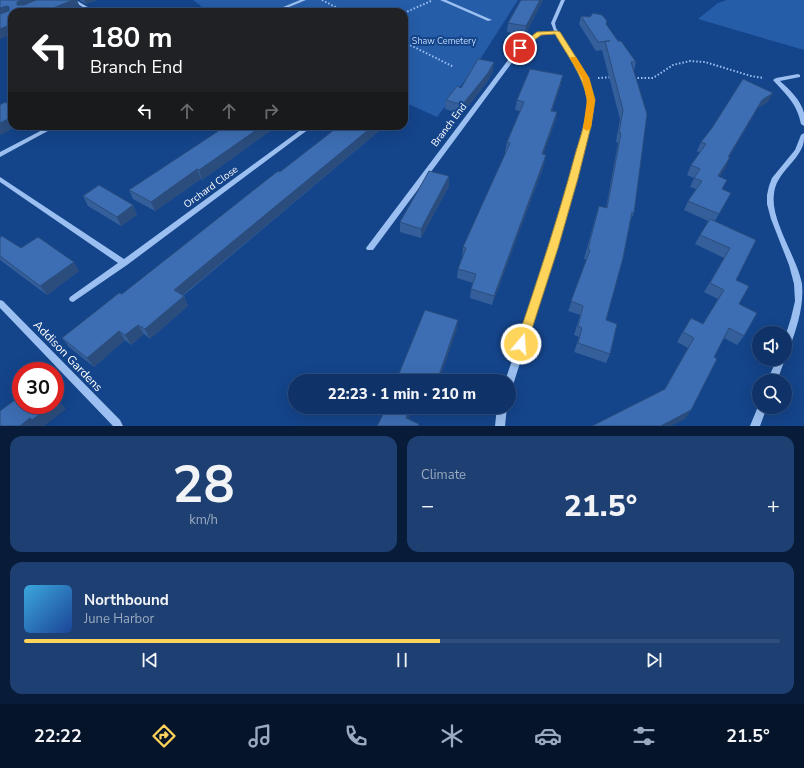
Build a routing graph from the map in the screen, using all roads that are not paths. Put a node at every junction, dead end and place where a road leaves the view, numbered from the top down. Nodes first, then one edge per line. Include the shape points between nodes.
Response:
1 (73, 0) edge
2 (304, 0) edge
3 (442, 0) edge
4 (563, 0) edge
5 (87, 8) edge
6 (283, 8) edge
7 (490, 20) dead end
8 (557, 32) junction
9 (798, 76) dead end
10 (804, 124) edge
11 (47, 130) edge
12 (305, 130) edge
13 (804, 135) edge
14 (0, 155) edge
15 (0, 179) edge
16 (370, 248) dead end
17 (124, 263) junction
18 (73, 299) dead end
19 (0, 303) edge
20 (792, 327) edge
21 (512, 374) edge
22 (501, 414) edge
23 (759, 414) edge
24 (118, 426) edge
25 (500, 426) edge
26 (755, 426) edge

1 - 5 street
2 - 6 street
3 - 7 street
4 - 8 street via 554,23
8 - 16 street, Branch End via 540,34 520,48
8 - 21 street via 585,78 591,100 587,126 553,248
9 - 10 street via 776,80 791,94 802,114
11 - 14 street
12 - 17 street, Orchard Close
13 - 20 street via 800,146 772,185 770,194 772,213 798,286 796,315
15 - 17 street
17 - 18 street, Orchard Close
19 - 24 street, Addison Gardens via 117,422
22 - 25 street
23 - 26 street

